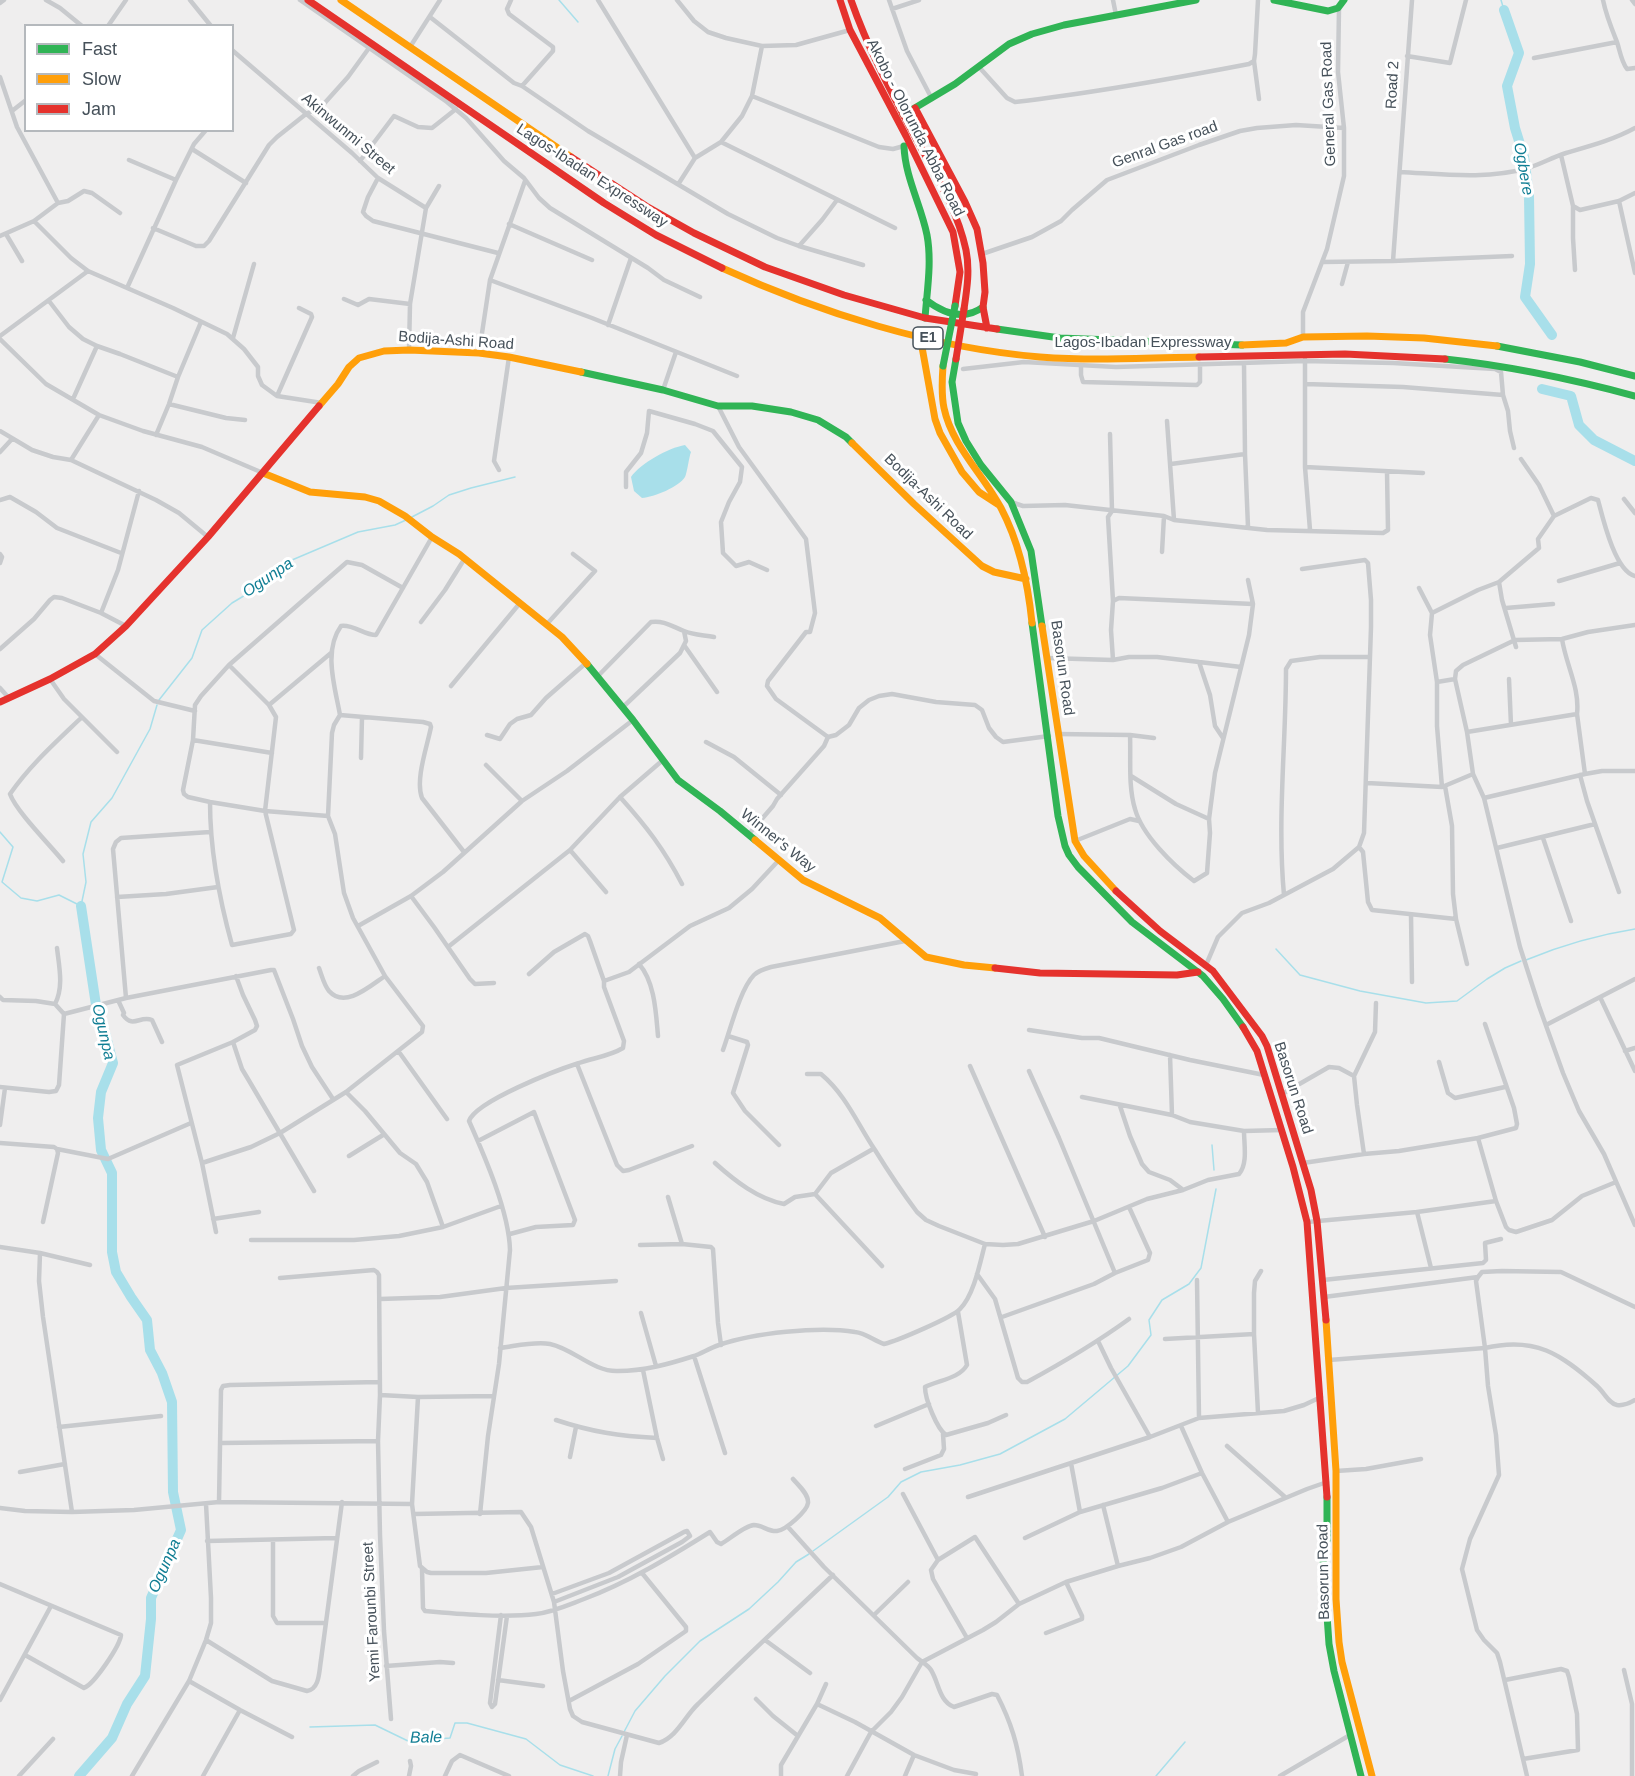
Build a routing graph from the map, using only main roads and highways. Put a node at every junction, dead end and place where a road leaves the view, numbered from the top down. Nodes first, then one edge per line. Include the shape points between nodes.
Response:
1 (308, 0) edge
2 (341, 0) edge
3 (840, 0) edge
4 (851, 0) edge
5 (1196, 0) edge
6 (1274, 0) edge
7 (1344, 0) edge
8 (915, 108) junction
9 (903, 115) junction
10 (904, 146) road end
11 (926, 300) junction
12 (982, 307) junction
13 (964, 309) joint
14 (925, 318) junction
15 (987, 328) junction
16 (920, 336) junction
17 (943, 366) joint
18 (1635, 376) edge
19 (1635, 396) edge
20 (263, 473) junction
21 (999, 505) junction
22 (1026, 579) junction
23 (0, 702) edge
24 (1070, 813) junction
25 (1060, 815) junction
26 (1198, 972) junction
27 (1361, 1776) edge
28 (1372, 1776) edge

1 - 16 main road, Lagos-Ibadan Expressway / E1 via 562,176 682,249 778,293 860,321
2 - 14 main road, Lagos-Ibadan Expressway / E1 via 623,192 694,233 765,267
3 - 17 main road, Akobo - Olorunda Abba Road, bridge via 850,30 953,232 960,272
4 - 9 main road, Akobo - Olorunda Abba Road
5 - 8 main road via 1032,34 1009,44
6 - 7 main road via 1328,10 1339,8
8 - 9 main road
8 - 12 main road via 977,229 985,292
9 - 13 main road, Akobo - Olorunda Abba Road via 959,226 969,277
10 - 11 main road via 928,241
11 - 12 main road via 946,313 972,315
11 - 14 main road
12 - 15 main road
13 - 24 main road, Basorun Road, bridge via 952,382 958,423 981,465 1011,502 1031,551
14 - 15 main road, Lagos-Ibadan Expressway / E1
15 - 18 main road, Lagos-Ibadan Expressway / E1 via 1086,340 1230,346 1286,343 1303,337 1376,336 1476,343
16 - 19 main road, Lagos-Ibadan Expressway / E1 via 1026,356 1089,360 1428,357 1525,369
16 - 21 main road via 940,433 962,472 979,492
17 - 21 main road, Basorun Road via 942,405 948,424 962,453
20 - 22 main road, Bodija-Ashi Road via 359,358 409,350 508,357 663,390 718,406 752,406 818,420 855,445 974,560 994,572
20 - 23 main road, Bodija-Ashi Road via 126,626 95,654
20 - 26 main road, Winner's Way via 310,492 379,501 465,558 562,637 685,786 810,884 880,918 921,954 939,961 1013,971 1118,975
21 - 22 main road, Basorun Road
22 - 25 main road, Basorun Road
24 - 25 main road
24 - 28 main road, Basorun Road via 1075,841 1084,856 1129,904 1221,980 1267,1046 1317,1221 1336,1472 1339,1642
25 - 26 main road, Basorun Road via 1070,855 1090,880 1152,938
26 - 27 main road, Basorun Road via 1213,986 1252,1041 1307,1222 1327,1482 1327,1540 1323,1558 1329,1644

